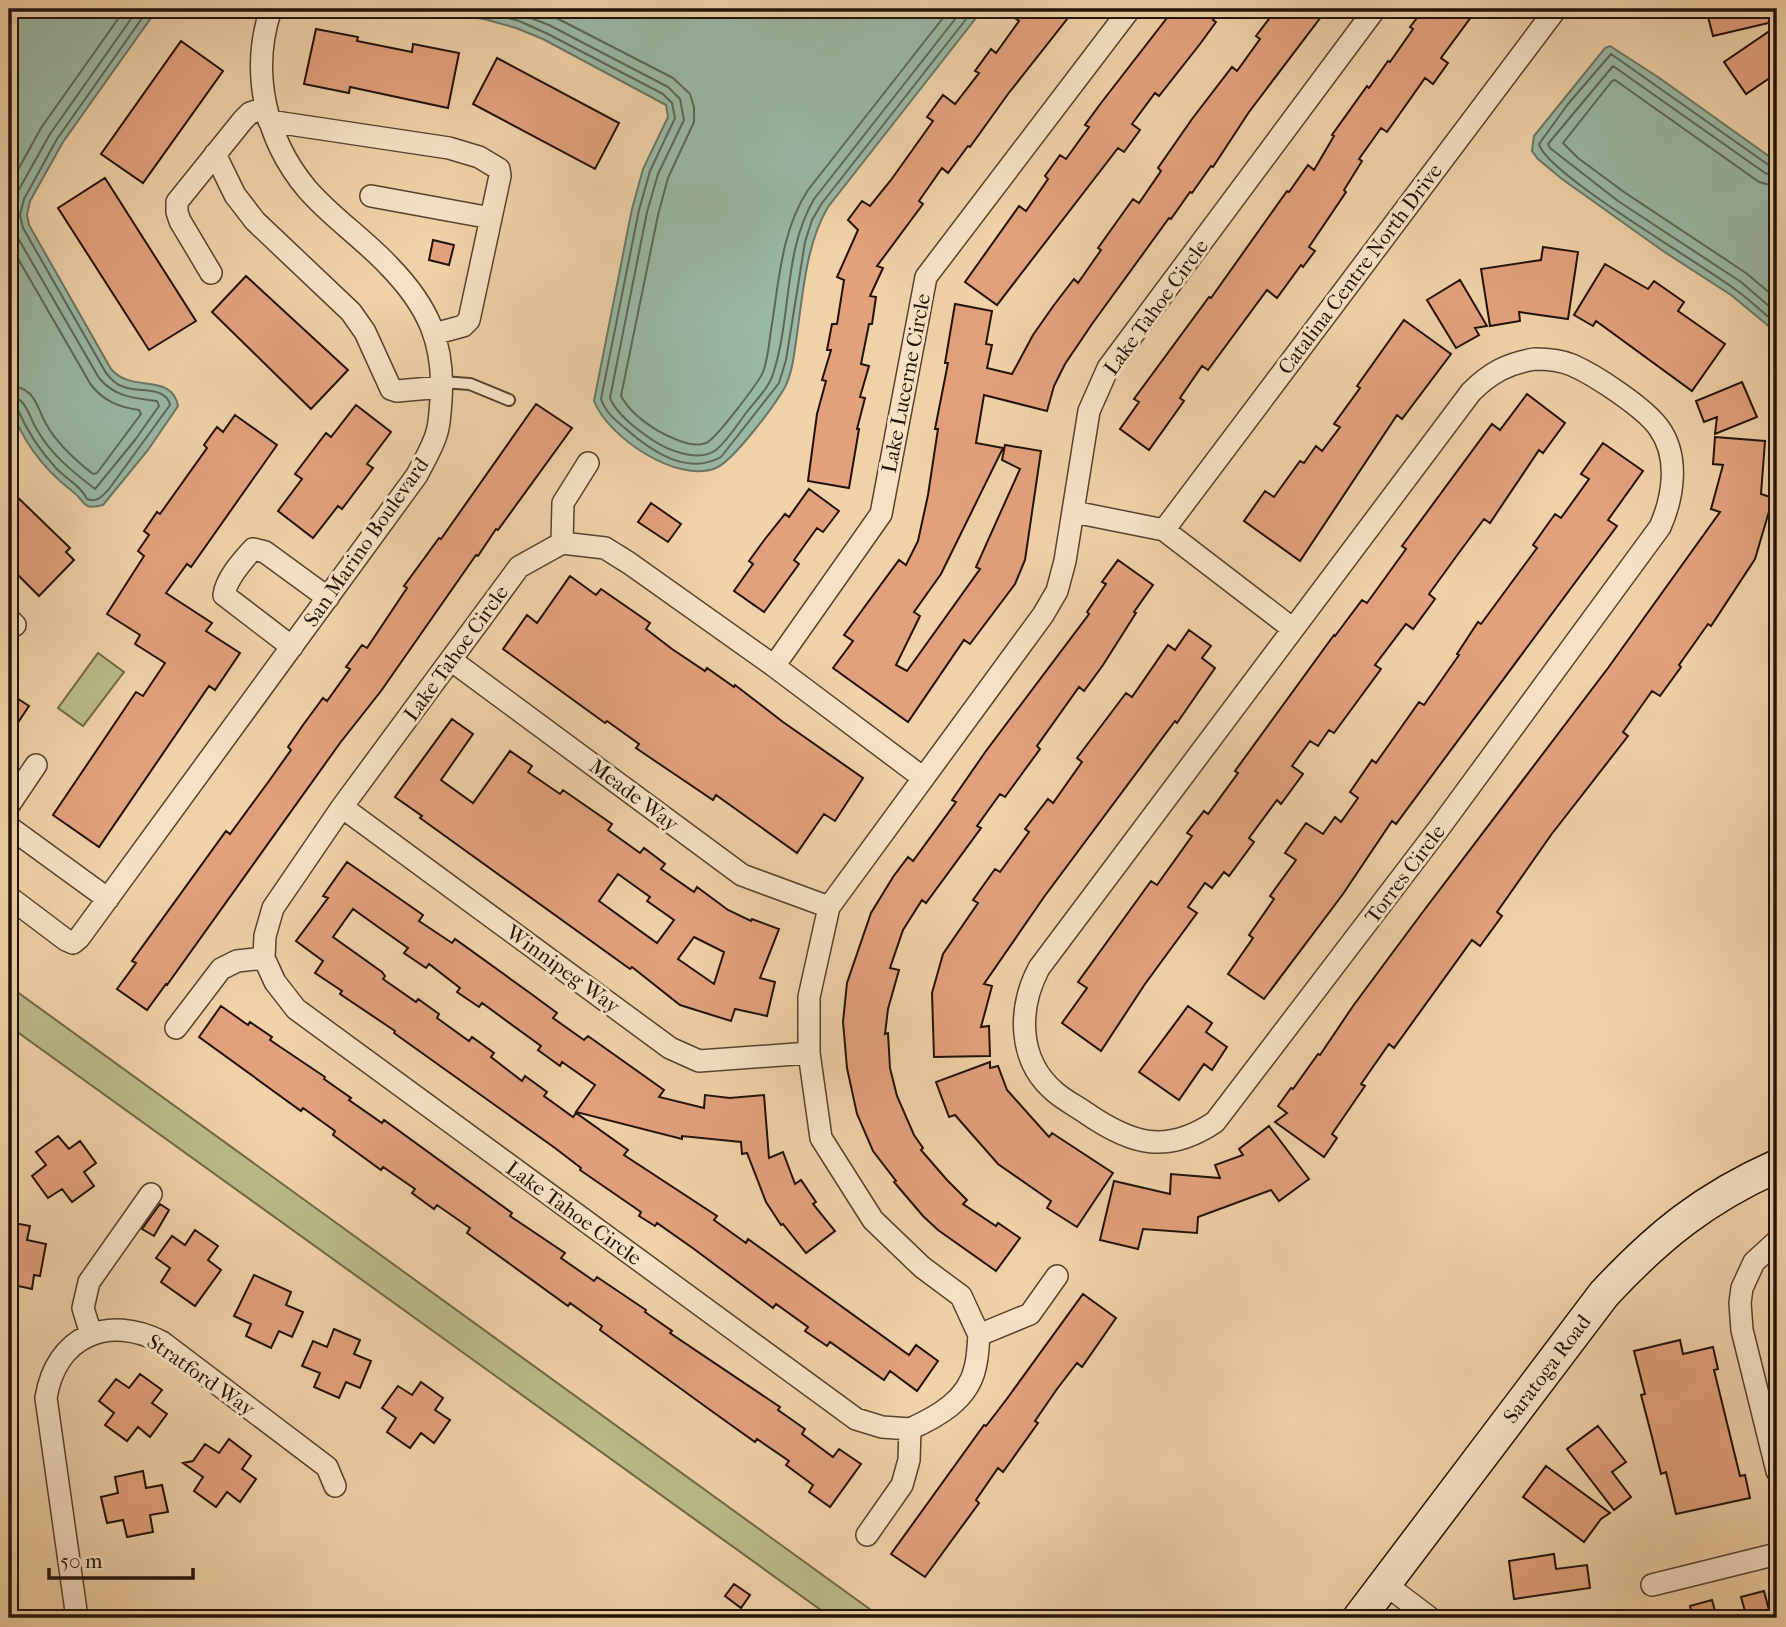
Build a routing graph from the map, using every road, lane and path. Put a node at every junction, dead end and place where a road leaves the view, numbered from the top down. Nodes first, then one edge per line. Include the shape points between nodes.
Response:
1 (271, 9) edge
2 (1130, 9) edge
3 (1375, 9) edge
4 (1556, 9) edge
5 (267, 114) junction
6 (215, 153) junction
7 (372, 196) dead end
8 (491, 218) junction
9 (211, 273) dead end
10 (434, 334) junction
11 (442, 385) junction
12 (509, 400) dead end
13 (588, 463) dead end
14 (1073, 512) junction
15 (1164, 530) junction
16 (562, 543) junction
17 (328, 598) junction
18 (1293, 629) junction
19 (292, 647) junction
20 (451, 660) junction
21 (775, 666) junction
22 (36, 765) dead end
23 (922, 777) junction
24 (9, 805) edge
25 (342, 807) junction
26 (9, 827) edge
27 (9, 897) edge
28 (108, 899) junction
29 (829, 906) junction
30 (264, 958) junction
31 (176, 1028) dead end
32 (808, 1053) junction
33 (1777, 1166) edge
34 (151, 1194) dead end
35 (1777, 1241) edge
36 (1057, 1276) dead end
37 (91, 1334) junction
38 (979, 1335) junction
39 (910, 1429) junction
40 (1777, 1471) edge
41 (335, 1486) dead end
42 (867, 1535) dead end
43 (1777, 1554) edge
44 (1385, 1584) junction
45 (1652, 1585) dead end
46 (1366, 1616) edge
47 (77, 1618) edge
48 (1430, 1618) edge

1 - 5 street, San Marino Boulevard via 261,62
2 - 21 street, Lake Lucerne Circle via 926,277 881,514
3 - 14 street, Lake Tahoe Circle via 1108,368 1089,411
4 - 15 street, Catalina Centre North Drive
5 - 6 street via 250,113
5 - 8 street via 449,148 491,162 500,176
5 - 10 street, San Marino Boulevard via 276,142 308,191 403,281 424,309
6 - 9 street via 177,202 180,221
6 - 11 street via 235,195 255,221 351,312 391,389
7 - 8 street
8 - 10 street via 469,320
10 - 11 street, San Marino Boulevard
11 - 12 lane via 470,384
11 - 17 street, San Marino Boulevard via 438,432 429,453
13 - 16 street via 563,503
14 - 15 street
14 - 23 street, Lake Tahoe Circle via 1057,591
15 - 18 street
16 - 20 street, Lake Tahoe Circle via 519,567
16 - 21 street via 605,548
17 - 19 street, San Marino Boulevard
17 - 19 street via 265,552 253,549 248,554 227,583 224,596
18 - 18 street, Torres Circle via 1471,391 1499,369 1535,359 1571,364 1613,389 1660,428 1672,468 1668,509 1660,527 1236,1097 1214,1122 1180,1140 1151,1142 1123,1136 1054,1091 1041,1076 1028,1051 1023,1022 1030,985
19 - 28 street, San Marino Boulevard
20 - 25 street, Lake Tahoe Circle
20 - 29 street, Meade Way via 742,875
21 - 23 street
22 - 24 street
23 - 29 street, Lake Tahoe Circle
25 - 30 street, Lake Tahoe Circle via 273,908
25 - 32 street, Winnipeg Way via 670,1048 699,1061
26 - 28 street
27 - 28 street, San Marino Boulevard via 73,943
29 - 32 street, Lake Tahoe Circle via 809,997
30 - 31 street via 237,961 221,969
30 - 39 street, Lake Tahoe Circle via 296,1009 856,1419
32 - 38 street, Lake Tahoe Circle via 821,1138 873,1220 922,1267 961,1296
33 - 44 street, Saratoga Road via 1717,1196 1638,1257
34 - 37 street via 89,1282 83,1308
35 - 40 street via 1754,1262 1740,1303 1742,1331
36 - 38 street via 1030,1314
37 - 41 street, Stratford Way via 120,1329 162,1342 327,1467
37 - 47 street via 60,1359 46,1398
38 - 39 street via 975,1370 957,1401
39 - 42 street via 902,1485
43 - 45 street
44 - 46 street, Saratoga Road
44 - 48 street

